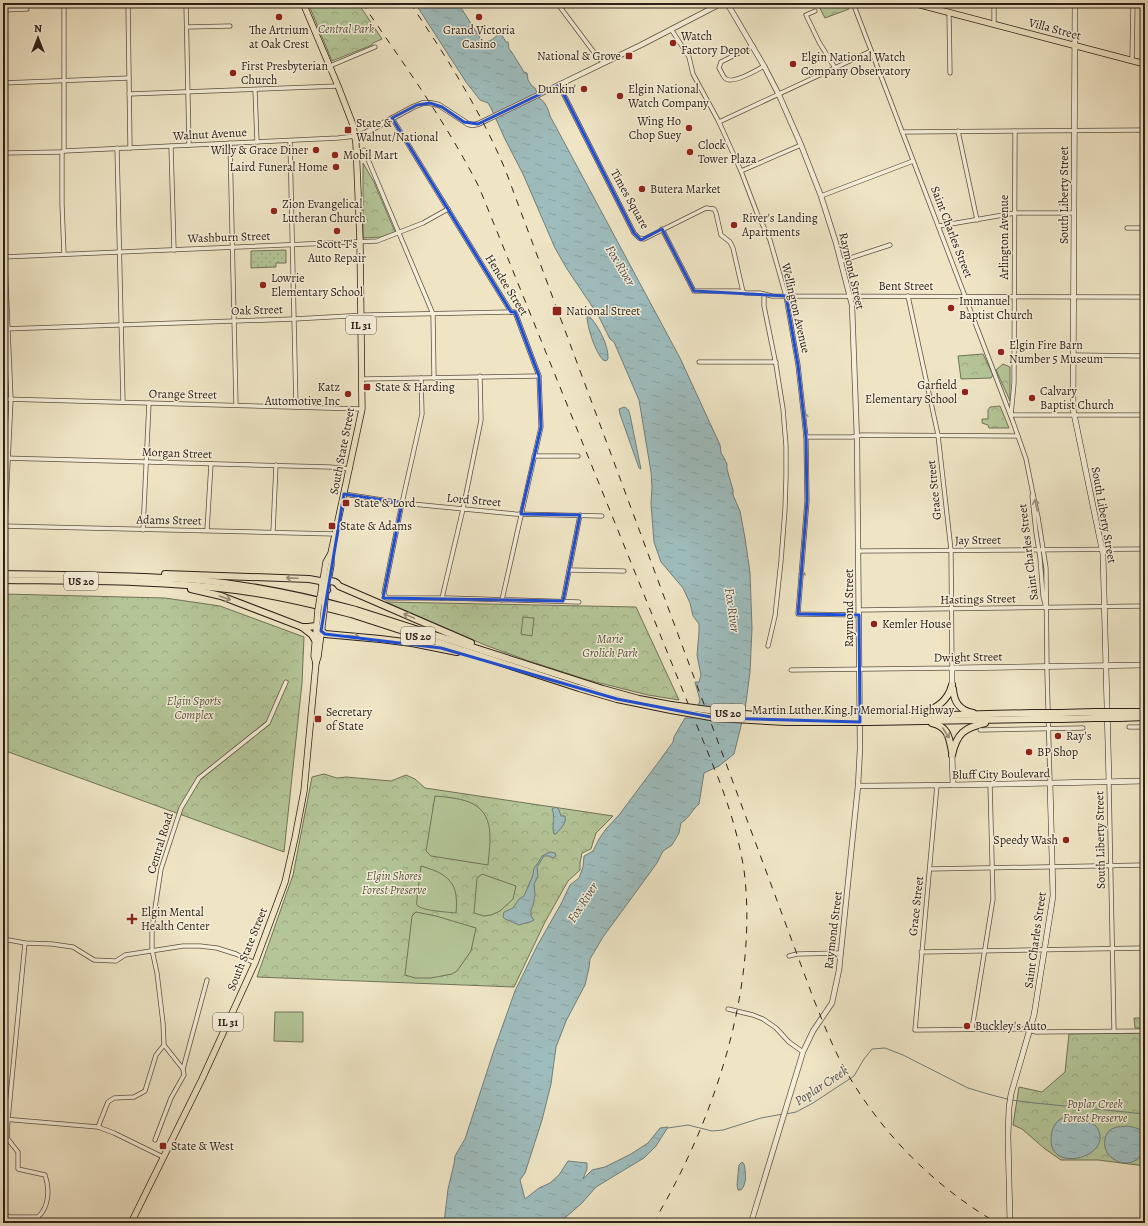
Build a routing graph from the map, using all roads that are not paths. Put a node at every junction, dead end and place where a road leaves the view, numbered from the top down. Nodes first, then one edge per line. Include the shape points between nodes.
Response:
1 (64, 3) edge
2 (128, 3) edge
3 (186, 3) edge
4 (303, 3) edge
5 (557, 3) edge
6 (722, 3) edge
7 (726, 3) edge
8 (853, 3) edge
9 (913, 3) edge
10 (994, 3) edge
11 (1074, 3) edge
12 (1133, 3) edge
13 (27, 9) dead end
14 (3, 10) edge
15 (815, 11) dead end
16 (949, 13) junction
17 (994, 24) junction
18 (230, 26) dead end
19 (187, 27) junction
20 (671, 29) junction
21 (1074, 45) junction
22 (753, 46) junction
23 (375, 47) dead end
24 (871, 51) junction
25 (599, 59) junction
26 (1132, 61) junction
27 (606, 62) junction
28 (1145, 64) edge
29 (600, 65) junction
30 (330, 66) junction
31 (764, 66) junction
32 (835, 68) junction
33 (950, 73) dead end
34 (129, 78) junction
35 (64, 80) junction
36 (3, 83) edge
37 (559, 85) junction
38 (338, 86) junction
39 (255, 90) junction
40 (188, 92) junction
41 (129, 94) junction
42 (779, 95) junction
43 (392, 118) junction
44 (719, 122) junction
45 (1074, 130) junction
46 (1145, 130) edge
47 (958, 131) junction
48 (1015, 131) junction
49 (902, 132) junction
50 (356, 136) junction
51 (290, 140) junction
52 (257, 142) junction
53 (230, 143) junction
54 (189, 145) junction
55 (801, 145) junction
56 (171, 146) junction
57 (118, 148) junction
58 (130, 148) junction
59 (364, 150) dead end
60 (63, 152) junction
61 (3, 153) edge
62 (913, 161) junction
63 (741, 171) junction
64 (821, 196) junction
65 (448, 209) junction
66 (1014, 213) junction
67 (1074, 213) junction
68 (3, 214) edge
69 (977, 220) junction
70 (939, 226) junction
71 (1127, 228) dead end
72 (1145, 228) edge
73 (662, 229) junction
74 (399, 233) junction
75 (360, 241) junction
76 (292, 245) junction
77 (890, 245) dead end
78 (233, 247) junction
79 (174, 250) junction
80 (120, 252) junction
81 (64, 254) junction
82 (4, 257) edge
83 (841, 261) junction
84 (743, 292) junction
85 (764, 294) junction
86 (786, 296) junction
87 (850, 296) junction
88 (908, 296) junction
89 (966, 296) junction
90 (1014, 296) junction
91 (1073, 297) junction
92 (1145, 297) edge
93 (511, 312) junction
94 (433, 314) junction
95 (361, 315) junction
96 (294, 319) junction
97 (235, 321) junction
98 (122, 324) junction
99 (3, 329) edge
100 (8, 329) junction
101 (1073, 356) junction
102 (1145, 356) edge
103 (699, 362) dead end
104 (776, 362) junction
105 (480, 376) junction
106 (539, 376) junction
107 (421, 378) junction
108 (434, 378) junction
109 (362, 379) junction
110 (3, 399) edge
111 (11, 399) junction
112 (123, 402) junction
113 (149, 403) junction
114 (236, 405) junction
115 (296, 407) junction
116 (362, 409) junction
117 (1074, 414) junction
118 (1011, 415) junction
119 (1145, 415) edge
120 (857, 435) junction
121 (938, 435) junction
122 (1018, 436) junction
123 (806, 437) junction
124 (534, 456) junction
125 (578, 456) dead end
126 (3, 458) edge
127 (8, 458) junction
128 (146, 462) junction
129 (211, 464) junction
130 (276, 465) junction
131 (350, 469) junction
132 (344, 494) junction
133 (402, 503) junction
134 (463, 509) junction
135 (522, 514) junction
136 (580, 515) junction
137 (602, 516) dead end
138 (4, 526) edge
139 (143, 530) junction
140 (207, 530) junction
141 (273, 532) junction
142 (336, 534) junction
143 (1102, 549) junction
144 (1145, 549) edge
145 (951, 550) junction
146 (1041, 550) junction
147 (858, 551) junction
148 (570, 570) junction
149 (624, 571) dead end
150 (3, 574) edge
151 (82, 576) junction
152 (3, 580) edge
153 (325, 582) junction
154 (160, 584) junction
155 (326, 590) joint
156 (323, 598) junction
157 (442, 598) junction
158 (502, 600) junction
159 (563, 601) junction
160 (579, 602) dead end
161 (1145, 606) edge
162 (1104, 607) junction
163 (1046, 608) junction
164 (952, 609) junction
165 (321, 610) junction
166 (859, 612) junction
167 (798, 614) joint
168 (316, 626) junction
169 (302, 627) junction
170 (321, 631) junction
171 (315, 640) junction
172 (768, 646) dead end
173 (506, 658) junction
174 (316, 663) junction
175 (1106, 665) junction
176 (1145, 665) edge
177 (511, 666) junction
178 (1047, 666) junction
179 (952, 668) junction
180 (860, 669) junction
181 (791, 670) dead end
182 (286, 682) dead end
183 (952, 685) junction
184 (671, 708) junction
185 (1145, 712) edge
186 (979, 715) junction
187 (1120, 715) junction
188 (904, 716) junction
189 (1034, 716) junction
190 (1145, 717) edge
191 (870, 719) junction
192 (1001, 720) junction
193 (926, 721) junction
194 (1129, 727) dead end
195 (1145, 727) edge
196 (1048, 728) junction
197 (1083, 728) dead end
198 (980, 730) dead end
199 (952, 755) junction
200 (1145, 781) edge
201 (1109, 782) junction
202 (1050, 783) junction
203 (990, 784) junction
204 (937, 785) junction
205 (953, 785) junction
206 (858, 786) junction
207 (1145, 865) edge
208 (1110, 866) junction
209 (3, 867) edge
210 (993, 868) junction
211 (1052, 868) junction
212 (3, 870) edge
213 (930, 870) junction
214 (3, 939) edge
215 (24, 943) junction
216 (1145, 948) edge
217 (1112, 949) junction
218 (152, 950) junction
219 (1044, 950) junction
220 (985, 951) junction
221 (921, 952) junction
222 (841, 953) junction
223 (789, 956) dead end
224 (255, 963) junction
225 (207, 980) dead end
226 (728, 1009) dead end
227 (972, 1029) junction
228 (1030, 1030) junction
229 (1114, 1031) junction
230 (1145, 1031) edge
231 (164, 1045) junction
232 (803, 1052) junction
233 (183, 1069) junction
234 (3, 1119) edge
235 (8, 1119) junction
236 (98, 1127) junction
237 (155, 1140) dead end
238 (163, 1157) junction
239 (3, 1215) edge
240 (131, 1222) edge
241 (138, 1223) edge
242 (368, 1223) edge
243 (386, 1223) edge
244 (751, 1223) edge
245 (1010, 1223) edge

1 - 35 street
2 - 34 street
3 - 19 street
4 - 30 main road, South State Street / IL 31
5 - 25 street
6 - 20 street
7 - 22 street, Raymond Street
8 - 24 street, Saint Charles Street
9 - 16 main road, Villa Street
10 - 17 street
11 - 21 main road, South Liberty Street
12 - 26 street
13 - 14 street
15 - 32 street via 806,16
16 - 17 main road, Villa Street
16 - 33 street
17 - 21 main road, Villa Street
18 - 19 street
19 - 40 street
20 - 27 street
20 - 44 street, Wellington Avenue via 689,58 693,74
21 - 26 main road, Villa Street
21 - 45 main road, South Liberty Street
22 - 31 street, Raymond Street
22 - 31 street via 721,62 719,68 728,80
23 - 30 street
24 - 32 street
24 - 49 street, Saint Charles Street
25 - 27 street
25 - 29 street
26 - 28 main road, Villa Street
27 - 29 street
29 - 37 street
30 - 38 main road, South State Street / IL 31
31 - 42 street, Raymond Street
32 - 42 street
34 - 35 street
34 - 41 street
35 - 36 street
35 - 60 street
37 - 43 street via 478,124 468,124 439,105 427,103
37 - 73 street, Times Square via 634,233 639,238 644,238
38 - 39 street
38 - 50 main road, South State Street / IL 31
39 - 40 street
39 - 52 street
40 - 41 street
40 - 54 street
41 - 58 street
42 - 44 street
42 - 55 street, Raymond Street
43 - 50 street
43 - 65 street, Hendee Street
44 - 63 street, Wellington Avenue
45 - 46 street
45 - 48 street
45 - 67 main road, South Liberty Street
47 - 48 street
47 - 49 street
47 - 69 street
48 - 66 street, Arlington Avenue
49 - 62 street, Saint Charles Street
50 - 51 street, Walnut Avenue
50 - 75 main road, South State Street / IL 31
51 - 52 street, Walnut Avenue
51 - 76 street
52 - 53 street, Walnut Avenue
53 - 54 street, Walnut Avenue
53 - 78 street
54 - 56 street, Walnut Avenue
55 - 63 street
55 - 64 street, Raymond Street
56 - 58 street, Walnut Avenue
56 - 79 street
57 - 58 street, Walnut Avenue
57 - 60 street, Walnut Avenue
57 - 80 street
59 - 74 street
60 - 61 street, Walnut Avenue
60 - 81 street
62 - 64 street
62 - 70 street, Saint Charles Street
63 - 86 street, Wellington Avenue via 770,240
64 - 83 street, Raymond Street
65 - 74 street, Washburn Street via 423,224
65 - 93 street, Hendee Street
66 - 67 street
66 - 69 street
66 - 90 street, Arlington Avenue
67 - 91 main road, South Liberty Street
68 - 82 street
69 - 70 street
70 - 89 street, Saint Charles Street
71 - 72 street
73 - 84 street, Times Square via 694,291
73 - 84 street via 706,208 714,209 721,235 733,248
74 - 75 street, Washburn Street via 377,241
74 - 94 street
75 - 76 street, Washburn Street
75 - 95 main road, South State Street / IL 31
76 - 78 street, Washburn Street
76 - 96 street
77 - 83 street
78 - 79 street, Washburn Street
78 - 97 street
79 - 80 street, Washburn Street
80 - 81 street, Washburn Street
80 - 98 street
81 - 82 street, Washburn Street
82 - 100 street
83 - 87 street, Raymond Street
84 - 85 street, Bent Street
85 - 86 street, Bent Street
85 - 104 street via 764,306
86 - 87 street, Bent Street
123 -> 86 street, Wellington Avenue via 798,365
87 - 88 street, Bent Street
87 - 120 street, Raymond Street
88 - 89 street, Bent Street
88 - 121 street, Grace Street
89 - 90 street, Bent Street
89 - 118 street, Saint Charles Street
90 - 91 street, Bent Street
90 - 118 street, Arlington Avenue via 1014,384
91 - 92 street, Bent Street
91 - 101 main road, South Liberty Street
93 - 94 street, Oak Street
93 - 106 street, Hendee Street via 515,312
94 - 95 street, Oak Street
94 - 108 street
95 - 96 street, Oak Street
95 - 109 main road, South State Street / IL 31
96 - 97 street, Oak Street
96 - 115 street
97 - 98 street, Oak Street
97 - 114 street
98 - 100 street, Oak Street
98 - 112 street
99 - 100 street, Oak Street
100 - 111 street
101 - 102 street
101 - 117 main road, South Liberty Street
103 - 104 street
104 - 172 street via 786,448 786,496 782,561 775,616
105 - 106 street
105 - 108 street
105 - 134 street via 482,420
106 - 124 street, Hendee Street via 541,427
107 - 108 street
107 - 109 street
107 - 133 street via 422,414
109 - 116 main road, South State Street / IL 31
110 - 111 street, Orange Street
111 - 112 street, Orange Street
111 - 127 street
112 - 113 street, Orange Street
113 - 114 street, Orange Street
113 - 128 street
114 - 115 street, Orange Street
115 - 116 street, Orange Street
116 - 131 main road, South State Street / IL 31
117 - 118 street
117 - 119 street
117 - 143 main road, South Liberty Street
118 - 122 street, Saint Charles Street
120 - 121 street
120 - 123 street
120 - 147 street, Raymond Street
121 - 122 street
121 - 145 street, Grace Street
122 - 146 street, Saint Charles Street via 1026,459
167 -> 123 street, Wellington Avenue via 807,501
124 - 125 street
124 - 135 street, Hendee Street
126 - 127 street, Morgan Street
127 - 128 street, Morgan Street
127 - 138 street
128 - 129 street, Morgan Street
128 - 139 street
129 - 130 street, Morgan Street
129 - 140 street
130 - 131 street, Morgan Street
130 - 141 street
131 - 132 main road, South State Street / IL 31
132 - 133 street, Lord Street
132 - 142 main road, South State Street / IL 31
133 - 134 street, Lord Street
133 - 157 street via 384,593 386,598
134 - 135 street, Lord Street
134 - 157 street
135 - 136 street, Lord Street
135 - 158 street, Hendee Street
136 - 137 street, Lord Street
136 - 148 street
138 - 139 street, Adams Street
139 - 140 street, Adams Street
140 - 141 street, Adams Street
141 - 142 street, Adams Street
142 - 153 main road, South State Street / IL 31 via 326,562
143 - 144 street, Jay Street
143 - 146 street, Jay Street
143 - 162 main road, South Liberty Street
145 - 146 street, Jay Street
145 - 147 street, Jay Street
145 - 164 street, Grace Street
146 - 163 street, Saint Charles Street
147 - 166 street, Raymond Street
148 - 149 street
148 - 159 street
150 - 151 highway, Martin Luther King Jr Memorial Highway / US 20
153 -> 151 highway via 309,579 179,574
151 - 173 highway, Martin Luther King Jr Memorial Highway / US 20 via 198,580 272,590 356,610
152 - 154 highway, Martin Luther King Jr Memorial Highway / US 20
153 - 155 highway
153 - 156 main road, South State Street / IL 31
173 -> 153 highway via 337,583
154 -> 169 highway via 221,596
154 - 177 highway, Martin Luther King Jr Memorial Highway / US 20 via 236,590 313,604
155 - 156 main road, South State Street / IL 31
156 - 165 main road, South State Street / IL 31, bridge
157 - 158 street
158 - 159 street
159 - 160 street
161 - 162 street, Hastings Street
162 - 163 street, Hastings Street
162 - 175 main road, South Liberty Street
163 - 164 street, Hastings Street
163 - 178 street, Saint Charles Street
164 - 166 street, Hastings Street
164 - 179 street, Grace Street
165 - 168 main road, South State Street / IL 31
165 - 170 main road, South State Street / IL 31
166 - 167 street, Hastings Street
166 - 180 street, Raymond Street
168 - 169 highway
168 - 170 highway
168 - 171 main road, South State Street / IL 31
169 - 171 highway
170 - 174 main road, South State Street / IL 31
170 -> 177 highway via 325,634 441,648
171 - 174 main road, South State Street / IL 31
173 - 184 highway, Martin Luther King Jr Memorial Highway / US 20
174 - 224 main road, South State Street / IL 31 via 307,769 295,838 285,882
175 - 176 main road, Dwight Street
175 - 178 main road, Dwight Street
175 - 201 main road, South Liberty Street
177 - 184 highway, Martin Luther King Jr Memorial Highway / US 20 via 602,695
178 - 179 main road, Dwight Street
178 - 196 street, Saint Charles Street
179 - 180 street, Dwight Street
179 - 183 main road, Grace Street
180 - 181 street, Dwight Street
180 - 206 street, Raymond Street
182 - 218 street, Central Road via 268,723 198,778 181,808 161,869 152,928
183 - 186 highway via 958,705 970,713
183 - 188 highway via 950,693 937,706
184 - 191 highway, Martin Luther King Jr Memorial Highway / US 20, bridge via 786,720
185 - 187 highway, Martin Luther King Jr Memorial Highway / US 20
186 - 188 highway, Martin Luther King Jr Memorial Highway / US 20
186 - 189 highway, Martin Luther King Jr Memorial Highway / US 20
187 - 189 highway, Martin Luther King Jr Memorial Highway / US 20, bridge
187 - 190 highway, Martin Luther King Jr Memorial Highway / US 20
188 - 191 highway, Martin Luther King Jr Memorial Highway / US 20
189 - 192 highway, Martin Luther King Jr Memorial Highway / US 20
191 - 193 highway, Martin Luther King Jr Memorial Highway / US 20
192 - 193 highway, Martin Luther King Jr Memorial Highway / US 20
192 - 199 highway via 976,725 960,735
193 -> 199 highway via 944,728 950,740
194 - 195 street
196 - 197 street
196 - 198 street
196 - 202 street, Saint Charles Street
199 - 205 main road
200 - 201 main road, Bluff City Boulevard
201 - 202 main road, Bluff City Boulevard
201 - 208 street, South Liberty Street
202 - 203 main road, Bluff City Boulevard
202 - 211 main road, Saint Charles Street
203 - 205 main road, Bluff City Boulevard
203 - 210 street
204 - 205 street, Bluff City Boulevard
204 - 206 street, Bluff City Boulevard
204 - 213 street, Grace Street
206 - 222 street, Raymond Street
207 - 208 street
208 - 211 street
208 - 217 street, South Liberty Street
209 - 212 street
210 - 211 street
210 - 213 street
210 - 220 street via 993,899
211 - 219 main road, Saint Charles Street via 1053,896
213 - 221 street, Grace Street
214 - 215 street
215 - 218 street via 73,947 94,960 116,961 124,955
215 - 235 street
216 - 217 street
217 - 219 street
217 - 229 street, South Liberty Street
218 - 224 street via 183,946 217,948
218 - 231 street, Central Road via 157,973
219 - 220 street
219 - 228 main road, Saint Charles Street
220 - 221 street
220 - 227 street
221 - 227 street, Grace Street via 915,1030
222 - 223 street
222 - 232 street, Raymond Street via 832,1003 813,1031
224 - 238 main road, South State Street / IL 31
225 - 233 street
226 - 232 street via 753,1014 763,1019
227 - 228 street
228 - 229 street
228 - 245 main road, Saint Charles Street via 1009,1108
229 - 230 street
231 - 233 street
231 - 236 street via 156,1055 144,1091 134,1097 114,1098 108,1102
232 - 244 street, Raymond Street
233 - 237 street via 184,1075 171,1098
234 - 235 street
235 - 236 street
235 - 239 street via 7,1138 18,1152 18,1169 45,1175 48,1184 44,1212 38,1217
236 - 238 street
238 - 240 main road, South State Street / IL 31
240 - 241 street
242 - 243 street

